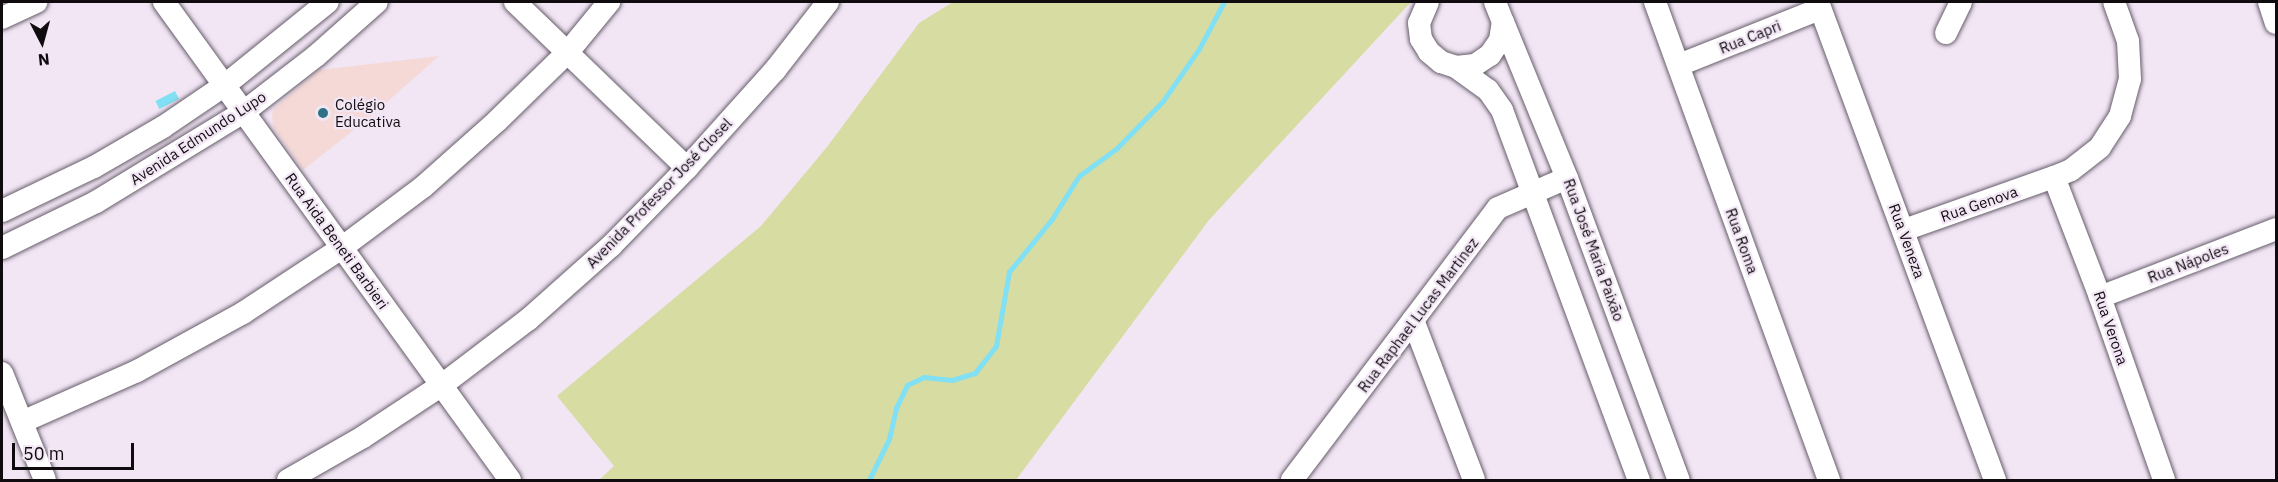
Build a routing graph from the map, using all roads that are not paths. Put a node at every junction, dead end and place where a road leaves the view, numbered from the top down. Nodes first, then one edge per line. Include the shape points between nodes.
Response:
1 (34, 2) edge
2 (164, 2) edge
3 (328, 2) edge
4 (377, 2) edge
5 (515, 2) edge
6 (609, 2) edge
7 (828, 2) edge
8 (1428, 2) edge
9 (1656, 2) edge
10 (1961, 2) edge
11 (2114, 2) edge
12 (2269, 2) edge
13 (1819, 5) edge
14 (1499, 12) edge
15 (2, 18) edge
16 (2277, 23) edge
17 (1946, 33) dead end
18 (568, 52) junction
19 (1679, 65) junction
20 (1456, 66) junction
21 (225, 85) junction
22 (245, 111) junction
23 (687, 168) junction
24 (2054, 177) junction
25 (1567, 178) junction
26 (1533, 193) junction
27 (2, 211) edge
28 (2277, 229) edge
29 (1904, 230) junction
30 (2, 248) edge
31 (340, 249) junction
32 (2100, 297) junction
33 (1413, 320) junction
34 (2, 373) edge
35 (442, 385) junction
36 (22, 422) junction
37 (1298, 478) edge
38 (45, 480) edge
39 (288, 480) edge
40 (510, 480) edge
41 (1473, 480) edge
42 (1639, 480) edge
43 (1679, 480) edge
44 (1828, 480) edge
45 (1995, 480) edge
46 (2163, 480) edge

1 - 15 street
2 - 21 street, Rua Aida Beneti Barbieri
3 - 21 street, Avenida Edmundo Lupo
4 - 22 street, Avenida Edmundo Lupo
5 - 18 street
6 - 18 street
7 - 23 street, Avenida Professor José Closel via 775,70
8 - 20 street via 1419,23 1421,39 1429,52
9 - 19 street, Rua Roma
10 - 17 street
11 - 24 street, Rua Genova via 2130,51 2127,98 2100,147 2079,165
12 - 16 street
13 - 19 street, Rua Capri
13 - 29 street, Rua Veneza
14 - 20 street via 1500,40 1490,55 1475,65
14 - 25 street, Rua José Maria Paixão
18 - 23 street
18 - 31 street via 423,187
19 - 44 street, Rua Roma
20 - 26 street via 1496,99
21 - 22 street, Rua Aida Beneti Barbieri
21 - 27 street, Avenida Edmundo Lupo via 94,167
22 - 30 street, Avenida Edmundo Lupo via 96,202
22 - 31 street, Rua Aida Beneti Barbieri
23 - 35 street, Avenida Professor José Closel via 611,246 529,319
24 - 29 street, Rua Genova
24 - 32 street, Rua Verona
25 - 26 street, Rua Raphael Lucas Martinez
25 - 43 street, Rua José Maria Paixão
26 - 33 street, Rua Raphael Lucas Martinez via 1498,208
26 - 42 street
28 - 32 street, Rua Nápoles
29 - 45 street, Rua Veneza
31 - 35 street, Rua Aida Beneti Barbieri
31 - 36 street via 243,313 137,371
32 - 46 street, Rua Verona
33 - 37 street, Rua Raphael Lucas Martinez
33 - 41 street
34 - 36 street
35 - 39 street, Avenida Professor José Closel
35 - 40 street, Rua Aida Beneti Barbieri
36 - 38 street

